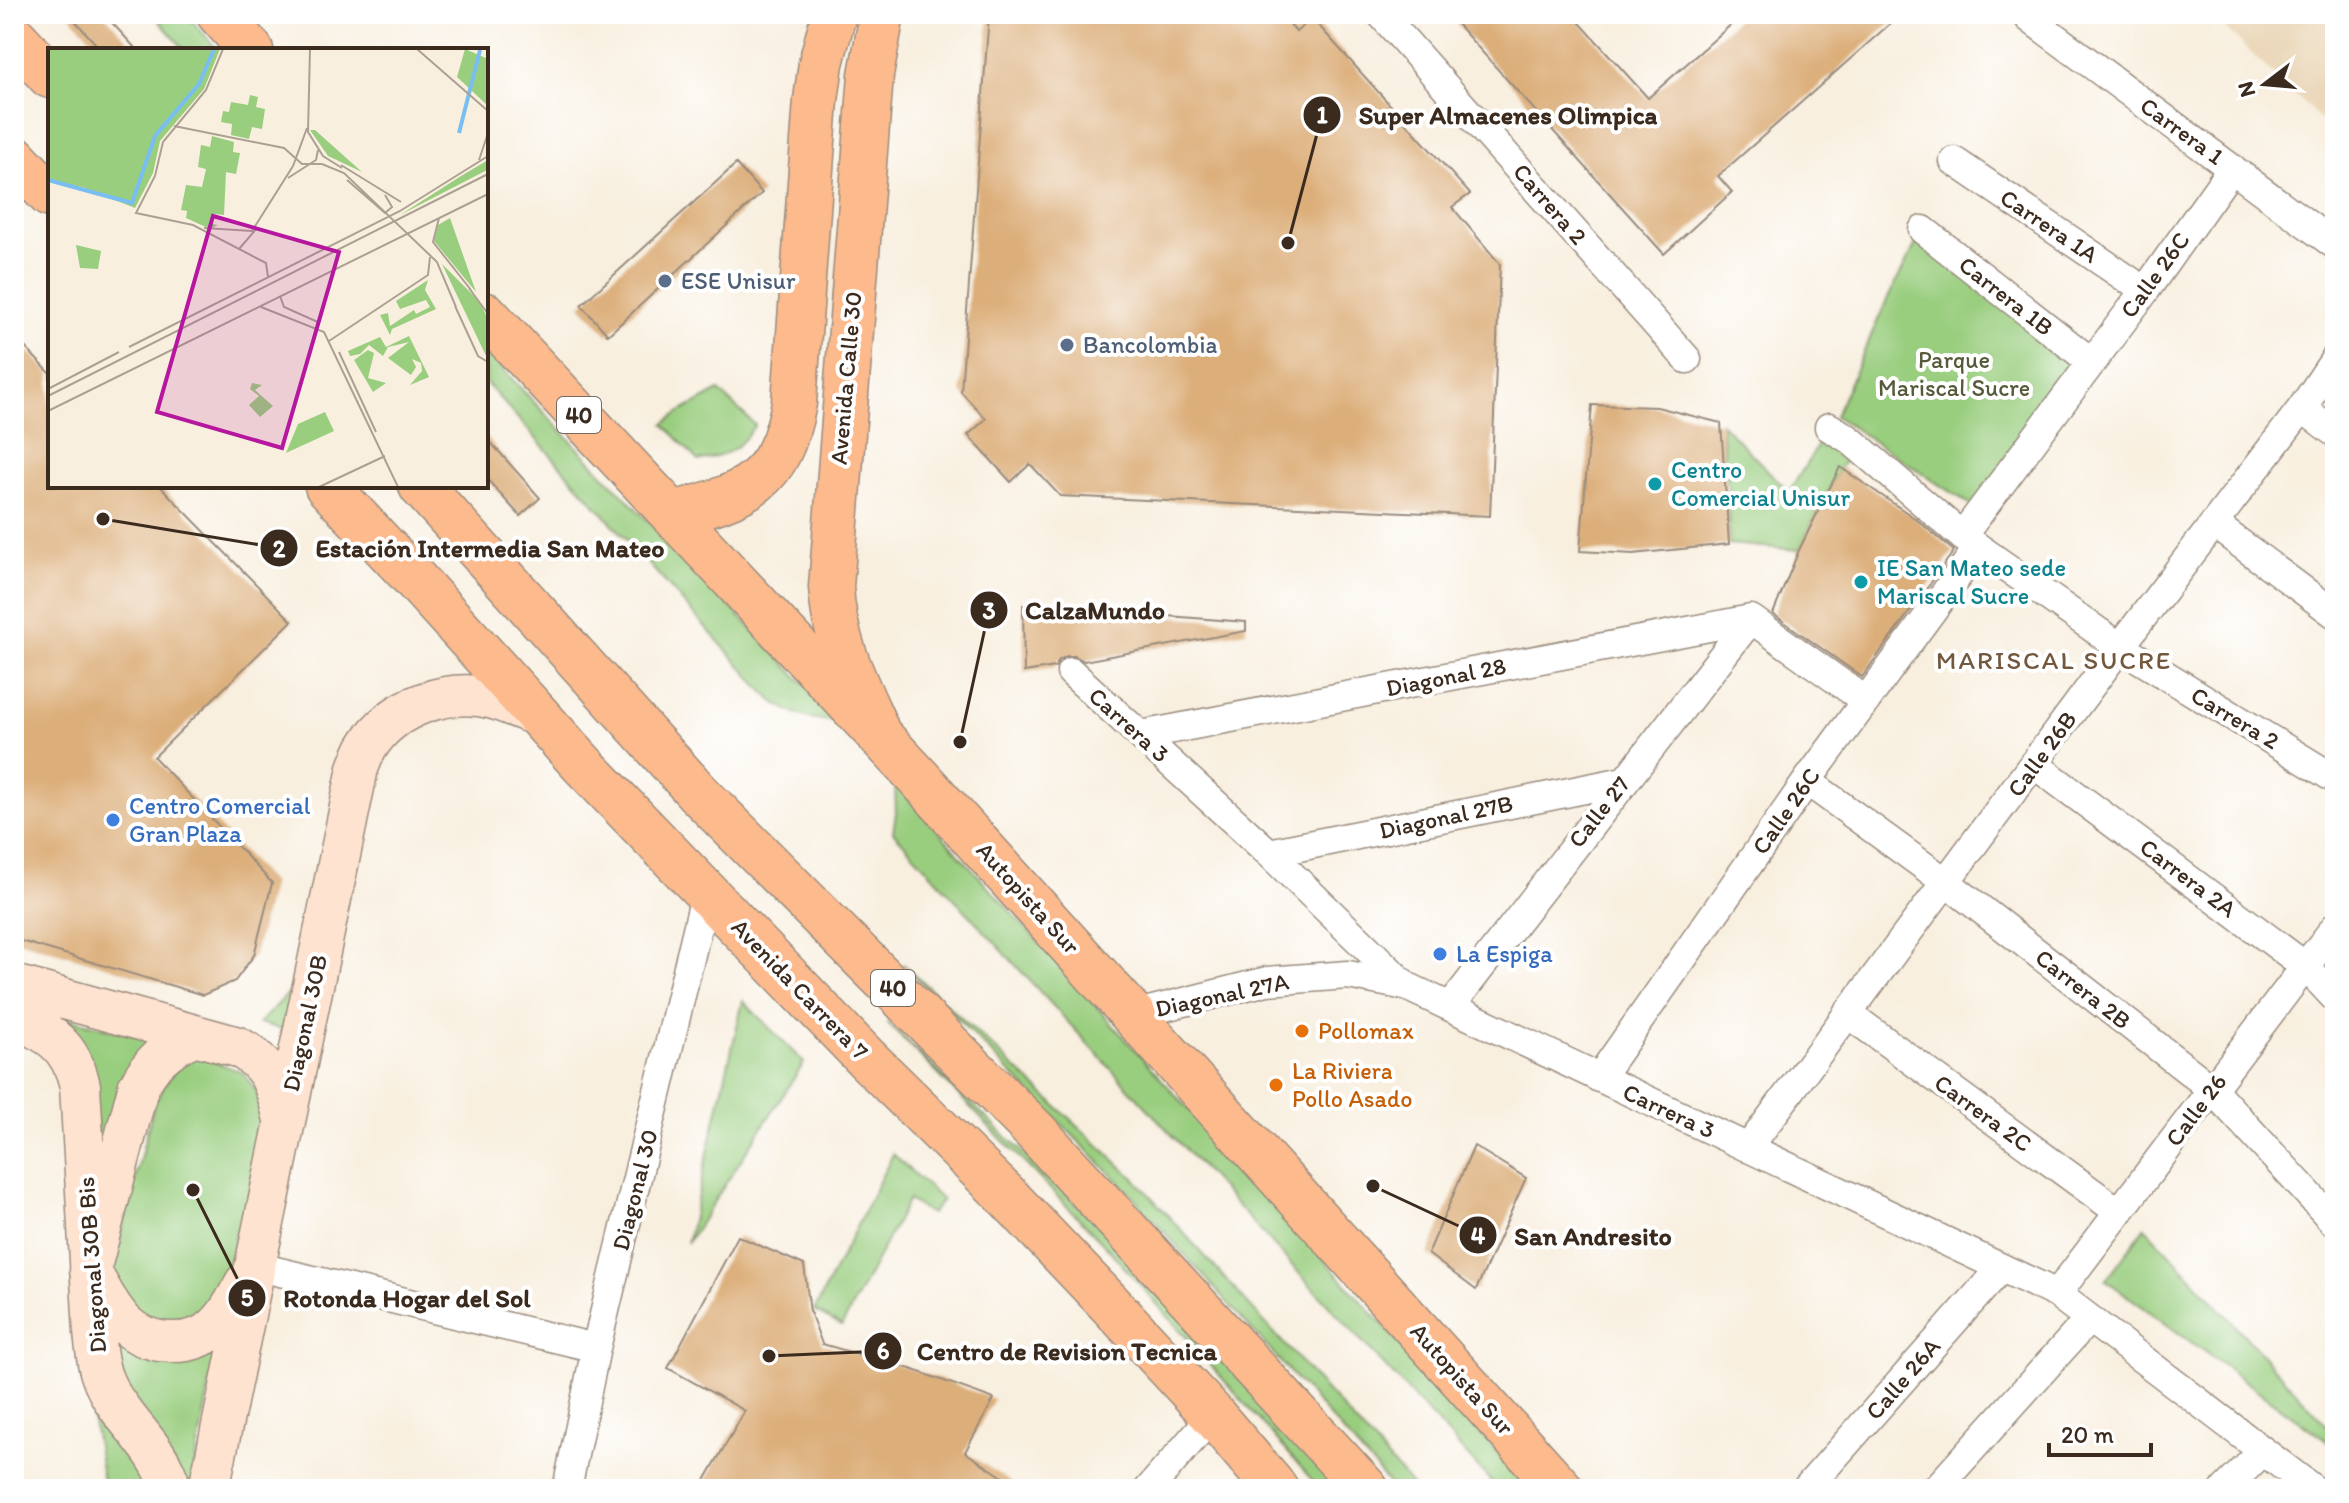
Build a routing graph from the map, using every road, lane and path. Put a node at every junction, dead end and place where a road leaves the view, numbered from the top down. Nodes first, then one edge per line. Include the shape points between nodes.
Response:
1 (219, 14) edge
2 (834, 14) edge
3 (882, 14) edge
4 (1381, 14) edge
5 (2029, 18) dead end
6 (14, 37) edge
7 (249, 48) edge
8 (48, 74) edge
9 (14, 157) edge
10 (1954, 161) dead end
11 (2232, 168) junction
12 (48, 193) edge
13 (1923, 230) dead end
14 (2335, 245) edge
15 (2145, 291) junction
16 (488, 317) edge
17 (1687, 359) dead end
18 (2335, 359) edge
19 (2090, 361) junction
20 (796, 378) junction
21 (847, 385) junction
22 (2302, 408) junction
23 (1829, 427) dead end
24 (2335, 433) edge
25 (329, 488) edge
26 (423, 488) edge
27 (672, 514) junction
28 (2214, 524) junction
29 (1970, 542) junction
30 (2335, 614) edge
31 (1751, 619) junction
32 (2120, 647) junction
33 (1071, 672) dead end
34 (1866, 701) junction
35 (540, 717) junction
36 (878, 734) junction
37 (1141, 735) junction
38 (2034, 764) junction
39 (2335, 779) edge
40 (1624, 781) junction
41 (1807, 781) junction
42 (1269, 853) junction
43 (1946, 882) junction
44 (706, 892) junction
45 (2335, 927) edge
46 (2305, 966) junction
47 (14, 985) edge
48 (1406, 986) junction
49 (2335, 998) edge
50 (1450, 1007) junction
51 (1847, 1013) junction
52 (1133, 1015) junction
53 (14, 1018) edge
54 (193, 1036) junction
55 (1599, 1078) junction
56 (2212, 1089) junction
57 (285, 1123) junction
58 (1748, 1148) junction
59 (2119, 1212) junction
60 (2335, 1223) edge
61 (255, 1266) junction
62 (2001, 1268) junction
63 (90, 1271) junction
64 (2057, 1294) junction
65 (2089, 1319) junction
66 (596, 1348) junction
67 (1213, 1415) junction
68 (2263, 1451) junction
69 (171, 1489) edge
70 (209, 1489) edge
71 (567, 1489) edge
72 (1149, 1489) edge
73 (1276, 1489) edge
74 (1366, 1489) edge
75 (1561, 1489) edge
76 (1806, 1489) edge
77 (1936, 1489) edge
78 (2225, 1489) edge
79 (2313, 1489) edge

1 - 7 main road
2 - 20 main road, Avenida Calle 30 via 816,100
3 - 21 main road, Avenida Calle 30 via 871,75
4 - 17 street, Carrera 2
5 - 11 street, Carrera 1
6 - 8 main road
9 - 12 main road
10 - 15 street, Carrera 1A
11 - 14 street, Carrera 1
11 - 15 street, Calle 26C
13 - 19 street, Carrera 1B
15 - 19 street, Calle 26C
16 - 27 main road, Autopista Sur / 40
18 - 22 street, Calle 26B
19 - 29 street, Calle 26C
20 - 21 main road via 821,370
20 - 27 main road, Avenida Calle 30 via 788,433 766,471 728,499
21 - 36 main road, Avenida Calle 30 via 832,615
22 - 24 street
22 - 28 street, Calle 26B
23 - 29 street, Carrera 2
25 - 35 main road, Avenida Carrera 7
26 - 74 main road, 40 via 698,793 1035,1131
27 - 36 main road, Autopista Sur / 40
28 - 30 street
28 - 32 street, Calle 26B
29 - 32 street, Carrera 2
29 - 34 street, Calle 26C
31 - 34 street
31 - 37 street, Diagonal 28
31 - 40 street, Calle 27
32 - 38 street, Calle 26B
32 - 39 street, Carrera 2
33 - 37 street, Carrera 3
34 - 41 street, Calle 26C
35 - 44 main road, Avenida Carrera 7
35 - 57 main road, Diagonal 30B via 492,699 445,697 401,715 368,746 358,768
36 - 52 main road, Autopista Sur / 40
37 - 42 street, Carrera 3
38 - 43 street, Calle 26B
38 - 46 street, Carrera 2A
40 - 42 street, Diagonal 27B
40 - 50 street, Calle 27
41 - 43 street, Carrera 2B
41 - 55 street, Calle 26C
42 - 48 street, Carrera 3
43 - 51 street, Calle 26B
43 - 56 street, Carrera 2B
44 - 66 street, Diagonal 30
44 - 67 main road, Avenida Carrera 7 via 1005,1194
45 - 46 street, Calle 26
46 - 49 street, Carrera 2A
46 - 56 street, Calle 26
47 - 54 main road
48 - 50 street, Carrera 3
48 - 52 street, Diagonal 27A via 1348,975 1267,981
50 - 55 street, Carrera 3
51 - 58 street, Calle 26B
51 - 59 street, Carrera 2C
52 - 75 main road, Autopista Sur / 40
53 - 63 main road, Diagonal 30B Bis via 43,1030 65,1049 76,1069
54 - 57 main road via 255,1055 276,1087
54 - 63 main road via 162,1054 138,1088
55 - 58 street, Carrera 3
56 - 59 street, Calle 26
56 - 60 street, Carrera 2B
57 - 61 main road, Diagonal 30B
58 - 62 street, Carrera 3
59 - 64 street, Calle 26
61 - 63 main road via 211,1331 173,1343 126,1324
61 - 66 street
61 - 70 main road, Diagonal 30B
62 - 64 street, Carrera 3
62 - 76 street, Calle 26A
63 - 69 main road, Diagonal 30B Bis via 103,1381 160,1460
64 - 65 street, Carrera 3
65 - 68 street, Carrera 3
65 - 77 street
66 - 71 street, Diagonal 30
67 - 72 street
67 - 73 main road, Avenida Carrera 7
68 - 78 street
68 - 79 street, Carrera 3

